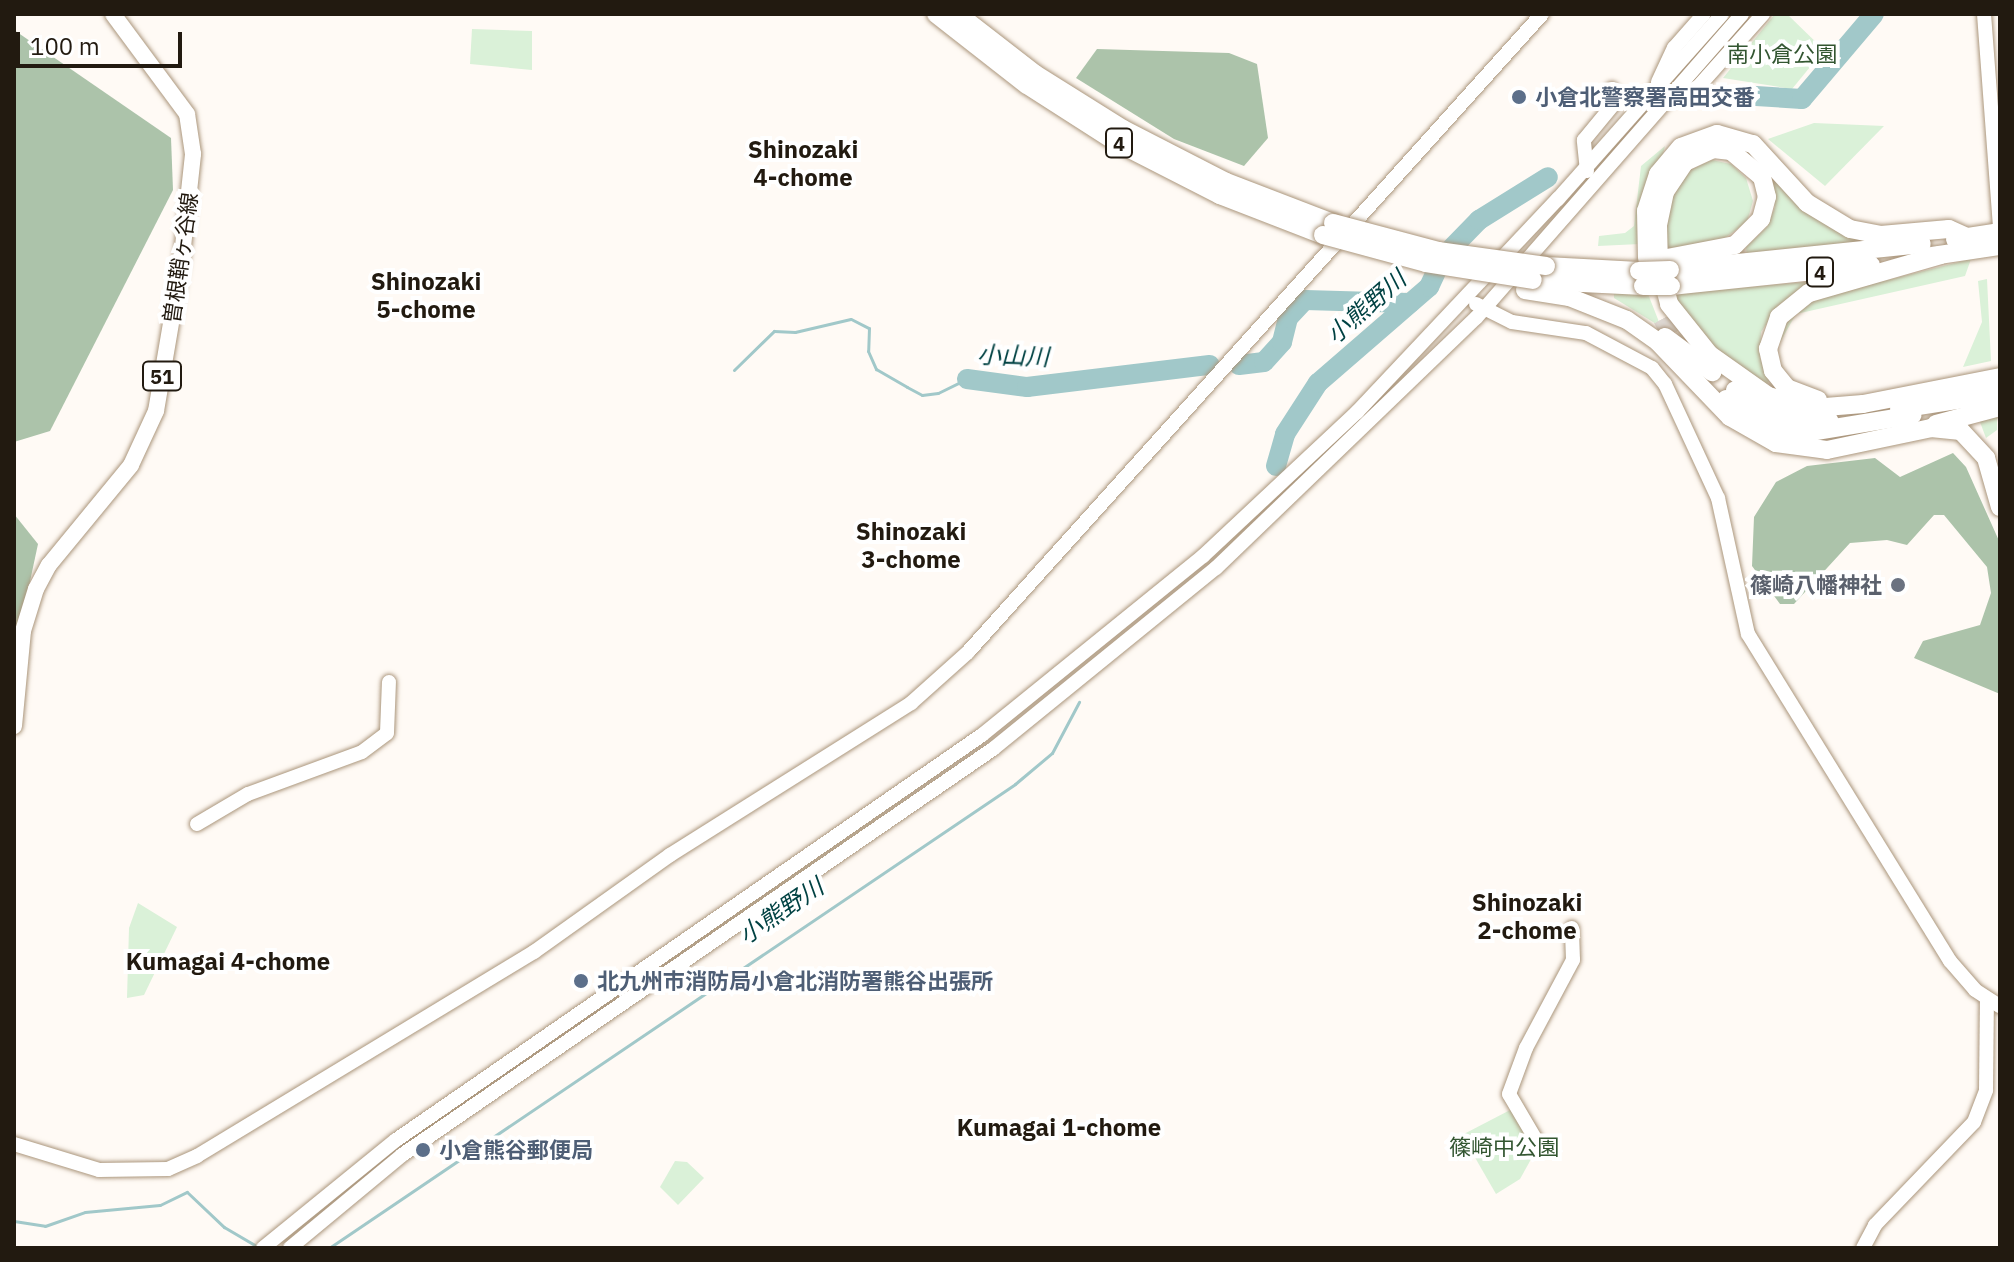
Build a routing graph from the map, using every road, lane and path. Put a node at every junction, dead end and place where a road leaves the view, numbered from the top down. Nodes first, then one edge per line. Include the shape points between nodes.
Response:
1 (113, 14) edge
2 (936, 14) edge
3 (958, 14) edge
4 (1542, 14) edge
5 (1704, 14) edge
6 (1722, 14) edge
7 (1742, 14) edge
8 (1763, 14) edge
9 (1984, 14) edge
10 (1612, 89) dead end
11 (1656, 90) junction
12 (1669, 100) junction
13 (1586, 168) junction
14 (1594, 186) junction
15 (1328, 229) junction
16 (2000, 230) edge
17 (1968, 244) junction
18 (2000, 246) edge
19 (1941, 255) junction
20 (1669, 271) junction
21 (1640, 272) junction
22 (1529, 285) junction
23 (1467, 295) junction
24 (1582, 301) junction
25 (1483, 310) junction
26 (1662, 319) tunnel mouth
27 (1997, 387) edge
28 (1726, 399) dead end
29 (1862, 400) junction
30 (1752, 416) junction
31 (1918, 430) junction
32 (1881, 438) junction
33 (2000, 507) edge
34 (389, 682) dead end
35 (14, 726) edge
36 (197, 824) dead end
37 (1572, 928) dead end
38 (1993, 1003) edge
39 (14, 1144) edge
40 (1539, 1145) dead end
41 (263, 1248) edge
42 (290, 1248) edge
43 (1863, 1248) edge

1 - 35 main road, 曽根鞘ヶ谷線 / 51 via 187,114 193,154 181,265 156,411 131,465 49,565 36,589 23,631
2 - 15 highway, 4 via 1027,85 1116,142 1220,195
3 - 15 highway, 4 via 1035,74 1123,129
4 - 39 street via 968,652 911,703 670,855 534,952 197,1156 168,1169 111,1171
5 - 11 street via 1674,48
6 - 11 street
7 - 12 street
8 - 12 street via 1698,87
9 - 16 street
10 - 13 street via 1613,105 1584,140
11 - 13 street
12 - 14 street
13 - 14 street
13 - 23 street
14 - 25 street
15 - 21 highway, 4, bridge via 1498,260
15 - 22 highway, 4, bridge via 1382,253
16 - 17 highway, 4
17 - 18 highway, 4
17 - 19 highway, 4
17 - 20 highway, 4
17 - 26 highway via 1949,229 1881,235 1850,229 1807,203 1753,144 1726,135 1698,138 1664,164 1649,198 1647,262
19 - 20 highway, 4 via 1789,277
19 - 29 highway via 1809,293 1787,307 1773,327 1769,360 1787,388 1817,400
20 - 21 highway, 4, bridge
20 - 21 highway
20 - 29 highway via 1721,250 1755,228 1767,197 1762,177 1748,161 1713,149 1694,155 1670,180 1657,244 1669,304 1709,354 1768,396 1813,408
21 - 22 highway, 4
22 - 24 highway
23 - 25 street
23 - 41 street via 1305,461 1094,648 897,796 396,1140
24 - 27 highway via 1655,331 1755,403 1795,419 1837,420
24 - 32 highway via 1643,330 1730,417 1766,439 1827,450
25 - 38 street via 1512,322 1586,333 1652,368 1665,384 1718,498 1748,634 1950,961
25 - 42 street via 1216,568 1006,739 402,1155
27 - 29 highway
27 - 29 highway via 1931,386
27 - 30 highway via 1836,431 1790,431
27 - 31 highway
28 - 30 highway
30 - 32 highway via 1799,437
31 - 32 highway
31 - 33 highway via 1947,427 1974,441 1991,468
34 - 36 street via 387,733 362,752 248,794
37 - 40 street via 1573,960 1526,1048 1509,1094
38 - 43 street via 1986,1090 1974,1122 1875,1225

